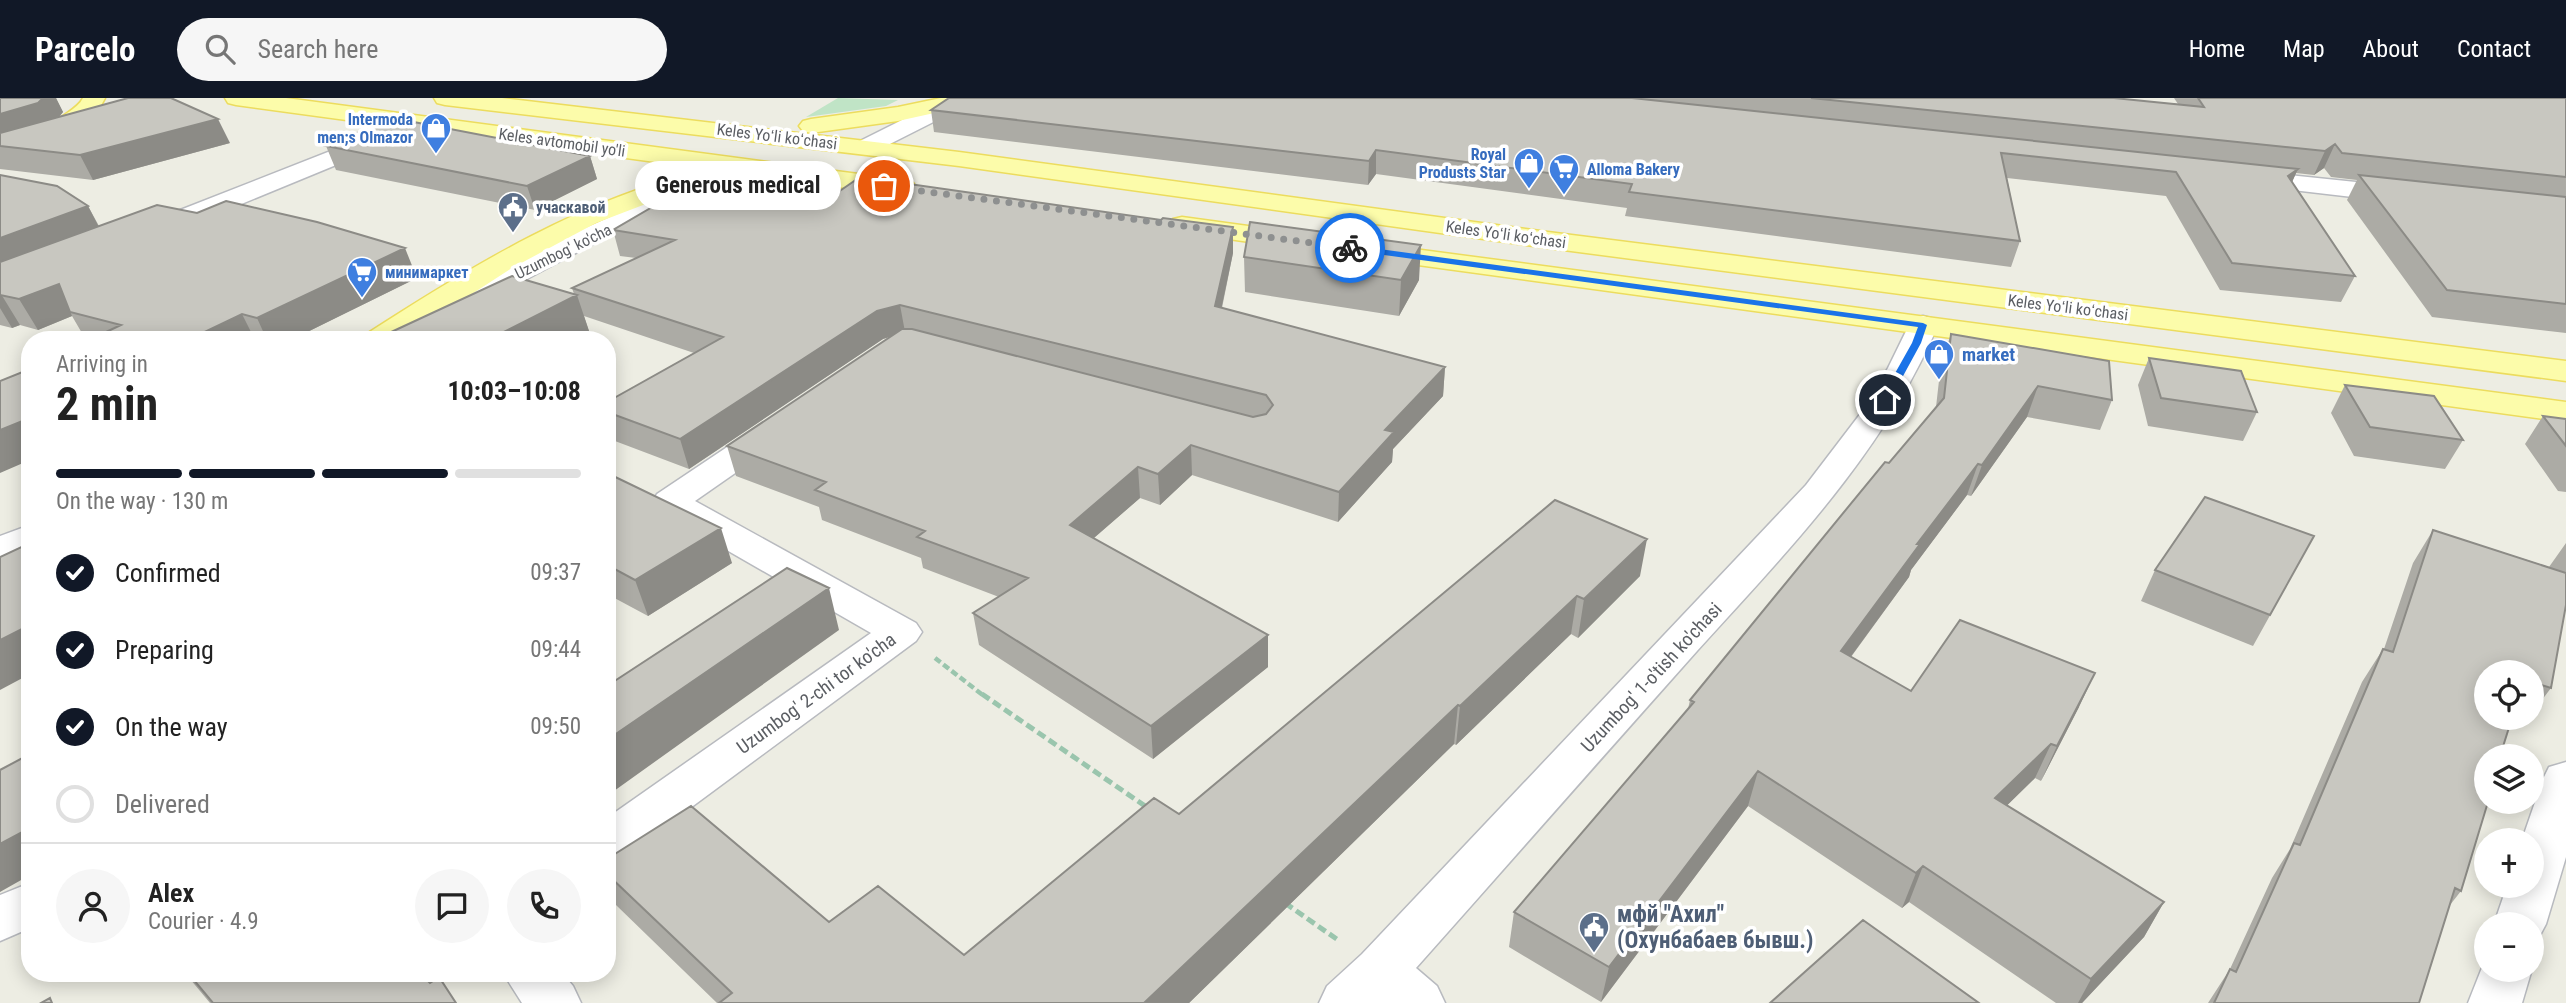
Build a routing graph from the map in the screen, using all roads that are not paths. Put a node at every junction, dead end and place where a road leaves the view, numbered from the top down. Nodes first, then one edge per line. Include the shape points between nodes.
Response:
1 (445, 98) edge
2 (246, 99) edge
3 (961, 99) edge
4 (102, 110) edge
5 (419, 121) junction
6 (909, 127) junction
7 (736, 131) junction
8 (53, 132) edge
9 (497, 133) junction
10 (866, 148) junction
11 (756, 159) junction
12 (959, 159) junction
13 (826, 171) junction
14 (2220, 175) edge
15 (703, 191) junction
16 (934, 192) edge
17 (2428, 198) edge
18 (1155, 222) edge
19 (570, 224) junction
20 (161, 227) edge
21 (1548, 240) junction
22 (1389, 253) junction
23 (1814, 275) junction
24 (1923, 325) junction
25 (393, 331) edge
26 (408, 331) edge
27 (2566, 371) edge
28 (2566, 376) edge
29 (805, 410) edge
30 (2566, 412) edge
31 (21, 540) edge
32 (0, 551) edge
33 (2566, 779) edge
34 (616, 838) edge
35 (21, 908) edge
36 (2524, 912) edge
37 (0, 920) edge
38 (537, 982) edge
39 (2502, 982) edge
40 (1382, 992) edge
41 (554, 1003) edge
42 (2495, 1003) edge

1 - 7 main road, Keles Yoʻli koʻchasi
2 - 5 main road
2 - 11 main road via 465,114 680,143
3 - 6 street
3 - 7 main road via 848,122
4 - 8 street
5 - 9 main road, Keles avtomobil yo'li
5 - 20 street
6 - 10 street
6 - 12 street via 919,142
7 - 10 main road, Keles Yoʻli koʻchasi
7 - 11 main road via 754,137
9 - 11 main road, Keles avtomobil yo'li
9 - 19 main road via 610,163 626,173 628,184 623,190
10 - 11 main road
10 - 12 main road, Keles Yoʻli koʻchasi
10 - 13 main road
11 - 13 main road
11 - 15 street, Uzumbog' ko'cha
11 - 19 main road via 659,189
12 - 21 main road, Keles Yoʻli koʻchasi
13 - 15 street, Uzumbog' ko'cha
13 - 16 main road, Keles Yoʻli koʻchasi
13 - 21 main road via 939,176 1284,220
14 - 17 street
15 - 26 street, Uzumbog' ko'cha via 598,232
18 - 22 main road, Keles Yoʻli koʻchasi
19 - 25 main road
21 - 23 main road, Keles Yoʻli koʻchasi
22 - 23 main road via 1550,262 1794,293 1808,290 1815,283
22 - 24 main road, Keles Yoʻli koʻchasi
23 - 27 main road, Keles Yoʻli koʻchasi
24 - 28 main road via 1963,314 2024,317 2445,369
24 - 30 main road, Keles Yoʻli koʻchasi
24 - 40 street, Uzumbog' 1-o'tish ko'chasi via 1874,418 1800,514
29 - 34 street, Uzumbog' 2-chi tor ko'cha via 670,502 901,632
31 - 32 street
33 - 36 street
35 - 37 street
38 - 41 street
39 - 42 street

